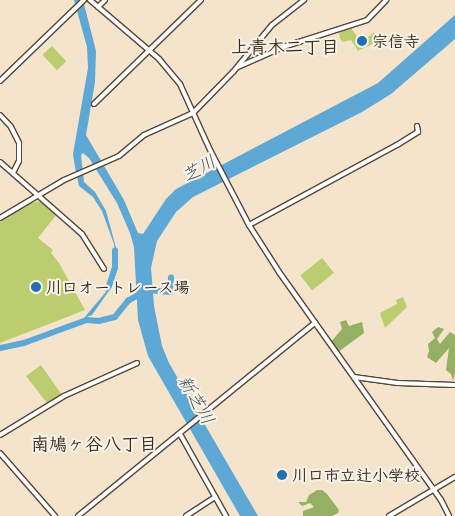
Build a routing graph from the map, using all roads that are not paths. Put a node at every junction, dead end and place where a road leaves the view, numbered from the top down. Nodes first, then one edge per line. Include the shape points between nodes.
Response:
1 (83, 0) edge
2 (90, 0) edge
3 (105, 0) edge
4 (201, 0) edge
5 (304, 0) edge
6 (386, 0) edge
7 (98, 7) junction
8 (148, 50) junction
9 (237, 67) junction
10 (0, 81) edge
11 (94, 104) dead end
12 (193, 112) junction
13 (0, 115) edge
14 (417, 126) dead end
15 (0, 162) edge
16 (13, 173) junction
17 (39, 195) junction
18 (0, 218) edge
19 (249, 225) junction
20 (104, 269) dead end
21 (315, 322) junction
22 (137, 363) dead end
23 (354, 377) junction
24 (455, 385) edge
25 (181, 433) junction
26 (0, 436) edge
27 (0, 453) edge
28 (455, 477) edge
29 (433, 489) junction
30 (215, 497) junction
31 (55, 516) edge
32 (78, 516) edge
33 (186, 516) edge
34 (226, 516) edge
35 (389, 516) edge
36 (449, 516) edge

1 - 10 street
2 - 7 street
3 - 7 street
4 - 8 street
5 - 9 street via 272,25
6 - 9 street via 367,20
7 - 8 street
8 - 11 street
8 - 12 street via 180,84
9 - 12 street
12 - 17 street via 144,135 119,156
12 - 19 street
13 - 16 street via 19,143 18,161
14 - 19 street via 418,132
15 - 16 street
16 - 17 street
17 - 18 street
17 - 20 street via 82,234
19 - 21 street
21 - 23 street
21 - 25 street
22 - 26 street via 64,396
23 - 24 street via 398,383
23 - 29 street
25 - 30 street
25 - 32 street
27 - 31 street
28 - 29 street
29 - 35 street
29 - 36 street
30 - 33 street
30 - 34 street

